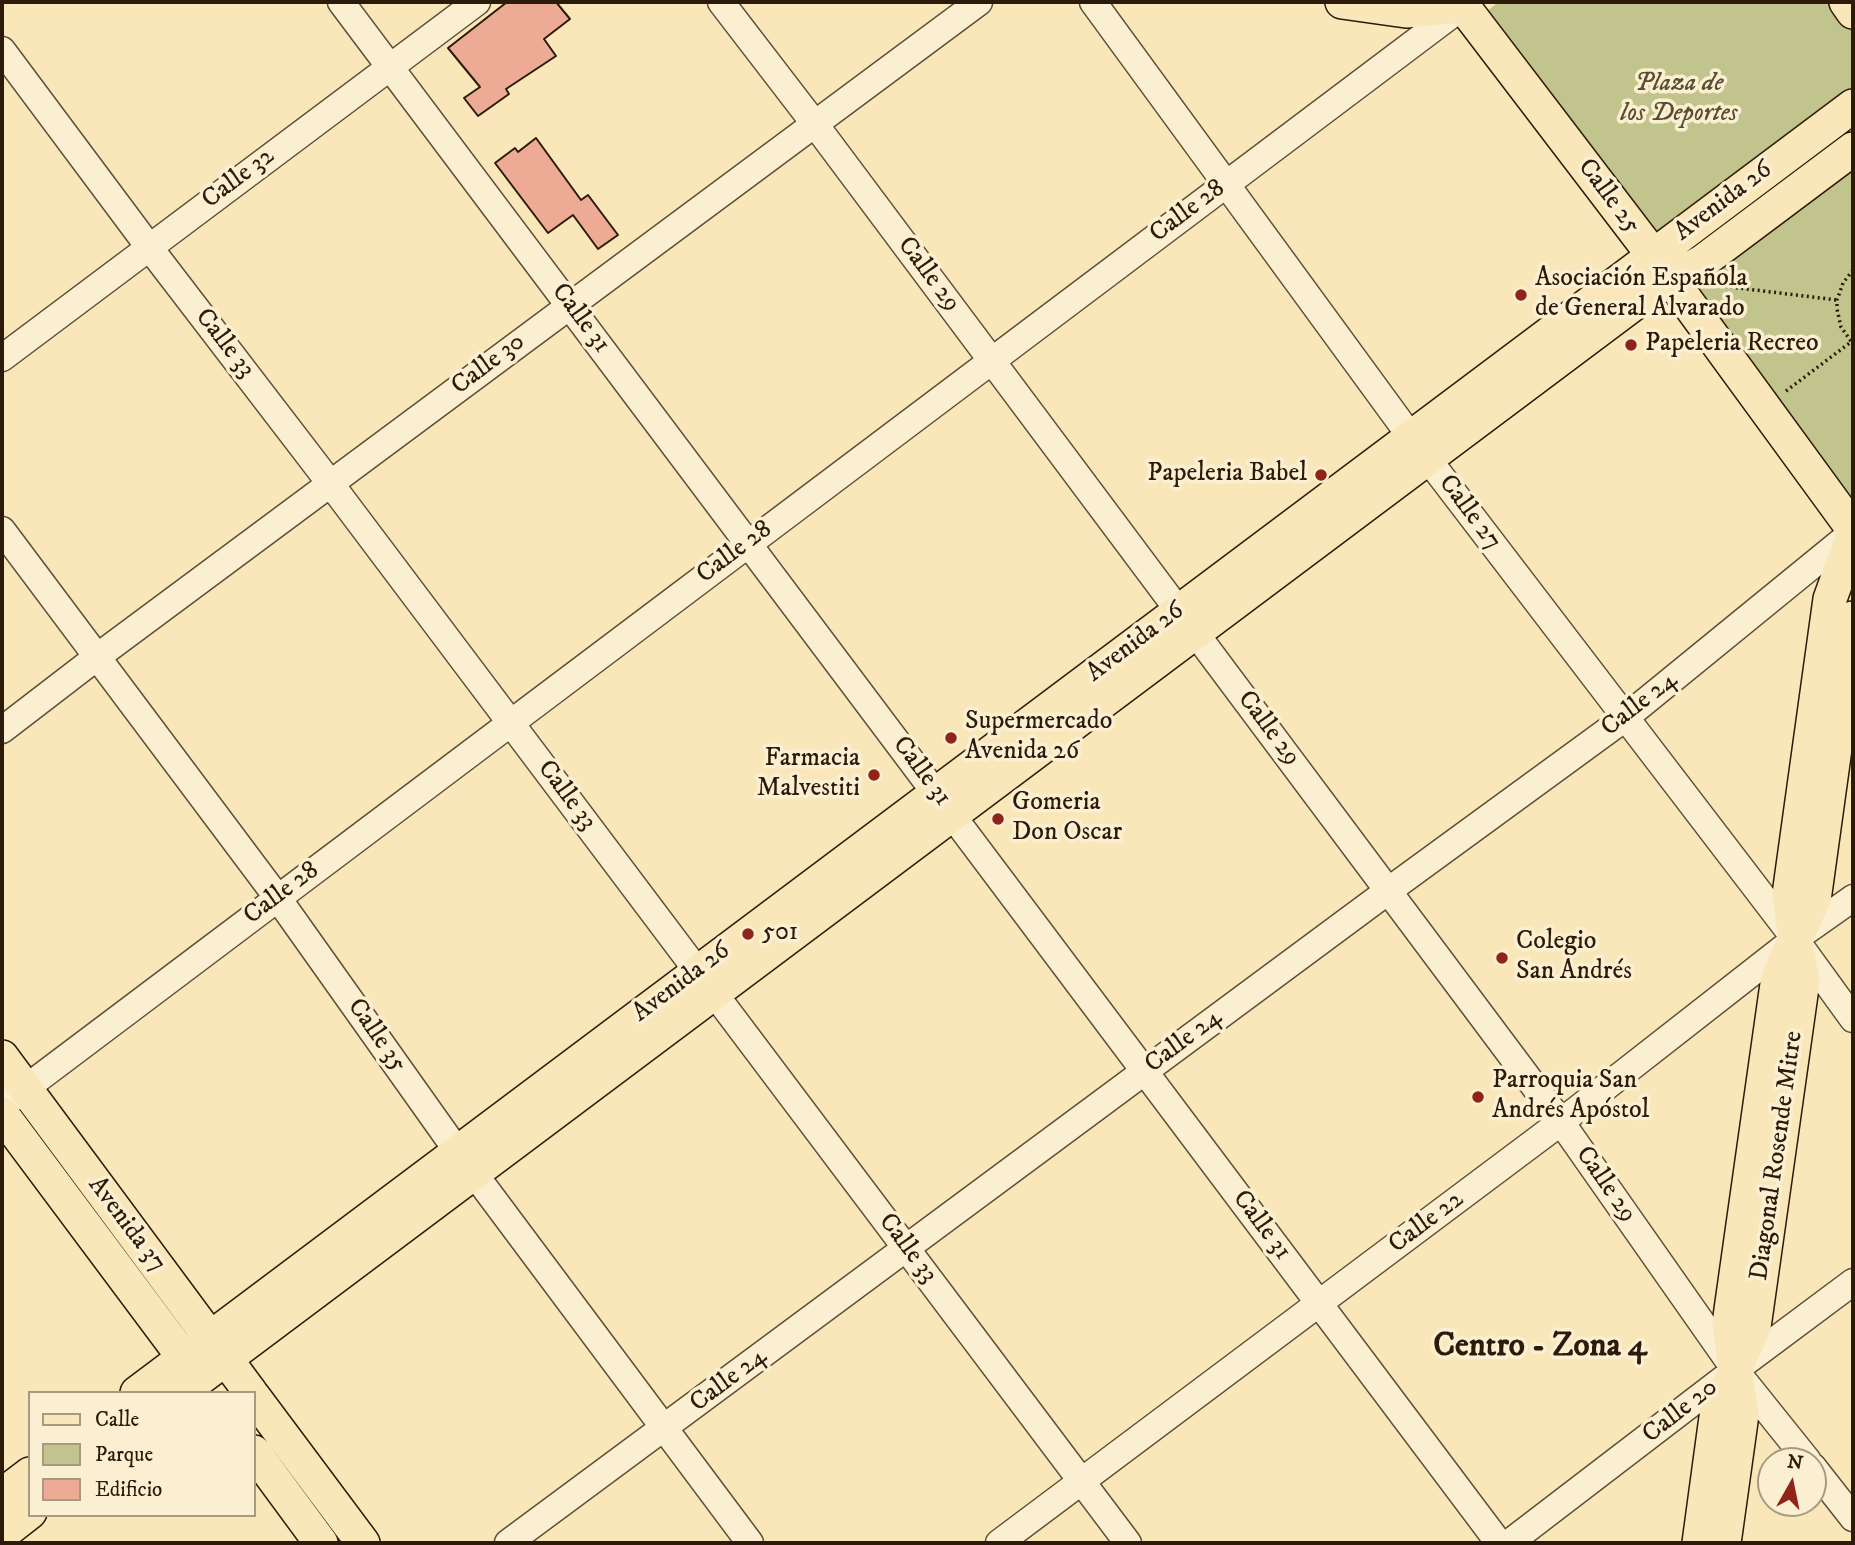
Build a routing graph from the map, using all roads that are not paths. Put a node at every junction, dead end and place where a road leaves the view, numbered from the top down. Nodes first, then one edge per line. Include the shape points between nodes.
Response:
1 (341, 2) edge
2 (477, 2) edge
3 (721, 2) edge
4 (979, 2) edge
5 (1093, 2) edge
6 (1342, 2) edge
7 (1846, 2) edge
8 (1461, 3) edge
9 (1853, 12) edge
10 (2, 50) edge
11 (390, 66) junction
12 (1853, 106) edge
13 (814, 122) junction
14 (1853, 149) edge
15 (1227, 183) junction
16 (149, 247) junction
17 (1662, 268) junction
18 (569, 305) junction
19 (2, 358) edge
20 (992, 360) junction
21 (1420, 448) junction
22 (330, 483) junction
23 (2, 530) edge
24 (1853, 532) edge
25 (748, 543) junction
26 (1853, 618) edge
27 (1187, 622) junction
28 (97, 657) junction
29 (1625, 718) junction
30 (510, 722) junction
31 (2, 730) edge
32 (944, 804) junction
33 (1388, 891) junction
34 (277, 897) junction
35 (1853, 898) edge
36 (1796, 939) junction
37 (706, 982) junction
38 (1853, 1019) edge
39 (2, 1057) edge
40 (1145, 1072) junction
41 (13, 1097) edge
42 (2, 1114) edge
43 (1561, 1122) junction
44 (466, 1162) junction
45 (906, 1248) junction
46 (1853, 1282) edge
47 (1319, 1304) junction
48 (217, 1348) junction
49 (1735, 1370) junction
50 (193, 1380) edge
51 (146, 1391) edge
52 (249, 1391) edge
53 (256, 1400) edge
54 (665, 1428) junction
55 (1797, 1447) edge
56 (256, 1455) edge
57 (28, 1476) edge
58 (1081, 1481) junction
59 (1827, 1485) edge
60 (2, 1495) edge
61 (28, 1514) edge
62 (1853, 1518) edge
63 (2, 1534) edge
64 (321, 1543) edge
65 (363, 1543) edge
66 (508, 1543) edge
67 (750, 1543) edge
68 (999, 1543) edge
69 (1128, 1543) edge
70 (1499, 1543) edge
71 (1509, 1543) edge
72 (1699, 1543) edge
73 (1724, 1543) edge

1 - 11 street, Calle 31
2 - 11 street, Calle 32
3 - 13 street, Calle 29
4 - 13 street, Calle 30
5 - 15 street, Calle 27
6 - 8 main road via 1406,11
7 - 9 main road
8 - 15 street, Calle 28
8 - 17 main road, Calle 25
10 - 16 street, Calle 33
11 - 16 street, Calle 32
11 - 18 street, Calle 31
12 - 17 main road, Avenida 26
13 - 18 street, Calle 30
13 - 20 street, Calle 29
14 - 17 main road, Avenida 26 via 1702,262
15 - 20 street, Calle 28
15 - 21 street, Calle 27
16 - 19 street, Calle 32
16 - 22 street, Calle 33
17 - 21 main road, Avenida 26
17 - 24 main road, Calle 25
18 - 22 street, Calle 30
18 - 25 street, Calle 31
20 - 25 street, Calle 28
20 - 27 street, Calle 29
21 - 27 main road, Avenida 26
21 - 29 street, Calle 27
22 - 28 street, Calle 30
22 - 30 street, Calle 33
23 - 28 street, Calle 35
24 - 29 street, Calle 24
24 - 36 main road via 1830,599 1789,895
25 - 30 street, Calle 28
25 - 32 street, Calle 31
26 - 36 main road, Diagonal Rosende Mitre via 1814,900
27 - 32 main road, Avenida 26
27 - 33 street, Calle 29
28 - 31 street, Calle 30
28 - 34 street, Calle 35
29 - 33 street, Calle 24
29 - 36 street, Calle 27
30 - 34 street, Calle 28
30 - 37 street, Calle 33
32 - 37 main road, Avenida 26
32 - 40 street, Calle 31
33 - 40 street, Calle 24
33 - 43 street, Calle 29
34 - 41 street, Calle 28
34 - 44 street, Calle 35
35 - 36 street, Calle 22
36 - 38 street, Calle 27
36 - 43 street, Calle 22
36 - 49 main road, Diagonal Rosende Mitre via 1778,976 1729,1324
37 - 44 main road, Avenida 26
37 - 45 street, Calle 33
39 - 41 main road, Avenida 37
40 - 45 street, Calle 24
40 - 47 street, Calle 31
41 - 48 main road, Avenida 37
42 - 50 main road, Avenida 37
43 - 47 street, Calle 22
43 - 49 street, Calle 29
44 - 48 main road, Avenida 26
44 - 54 street, Calle 35
45 - 54 street, Calle 24
45 - 58 street, Calle 33
46 - 49 street, Calle 20
47 - 58 street, Calle 22
47 - 70 street, Calle 31
48 - 50 main road, Avenida 26
48 - 52 main road, Avenida 37
49 - 55 street, Calle 29
49 - 71 street, Calle 20
49 - 72 main road via 1717,1410
49 - 73 main road, Diagonal Rosende Mitre via 1742,1414
50 - 51 main road, Avenida 26
53 - 65 main road, Avenida 37
54 - 66 street, Calle 24
54 - 67 street, Calle 35
56 - 64 main road
57 - 60 main road
58 - 68 street, Calle 22
58 - 69 street, Calle 33
59 - 62 street
61 - 63 main road

